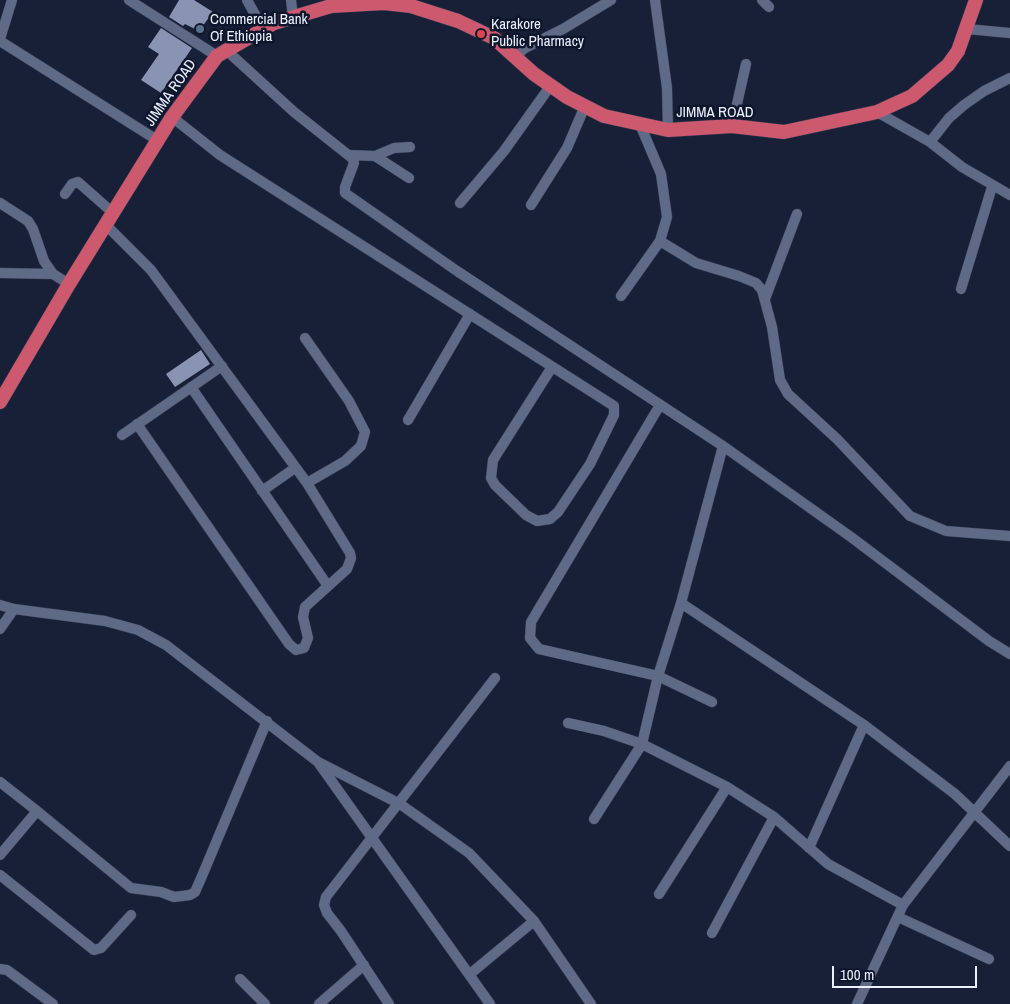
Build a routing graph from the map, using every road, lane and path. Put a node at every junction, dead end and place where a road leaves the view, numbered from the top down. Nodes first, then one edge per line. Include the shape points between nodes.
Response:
1 (12, 0) edge
2 (129, 0) edge
3 (248, 0) edge
4 (291, 0) edge
5 (655, 0) edge
6 (976, 0) edge
7 (606, 1) edge
8 (293, 17) junction
9 (263, 29) junction
10 (968, 29) junction
11 (1010, 33) edge
12 (0, 40) edge
13 (221, 52) junction
14 (516, 56) junction
15 (746, 64) dead end
16 (1010, 78) edge
17 (551, 85) junction
18 (585, 106) junction
19 (877, 112) junction
20 (172, 117) junction
21 (639, 122) junction
22 (732, 126) junction
23 (668, 130) junction
24 (157, 140) junction
25 (930, 142) junction
26 (410, 147) dead end
27 (349, 155) junction
28 (375, 156) junction
29 (409, 178) dead end
30 (992, 187) junction
31 (65, 194) dead end
32 (1010, 195) edge
33 (0, 203) edge
34 (460, 203) dead end
35 (531, 205) dead end
36 (797, 214) dead end
37 (109, 218) junction
38 (660, 241) junction
39 (0, 273) edge
40 (53, 274) junction
41 (68, 284) junction
42 (961, 289) dead end
43 (622, 296) dead end
44 (765, 299) junction
45 (470, 314) junction
46 (305, 338) dead end
47 (222, 366) junction
48 (552, 367) junction
49 (191, 388) junction
50 (0, 402) edge
51 (660, 405) junction
52 (408, 420) dead end
53 (138, 424) junction
54 (122, 435) dead end
55 (723, 446) junction
56 (295, 468) junction
57 (306, 484) junction
58 (262, 491) junction
59 (1010, 536) edge
60 (328, 586) junction
61 (681, 603) junction
62 (0, 604) edge
63 (14, 609) junction
64 (0, 629) edge
65 (1010, 654) edge
66 (658, 676) junction
67 (495, 678) dead end
68 (712, 702) dead end
69 (267, 721) junction
70 (568, 723) dead end
71 (864, 724) junction
72 (642, 744) junction
73 (318, 762) junction
74 (1010, 766) edge
75 (0, 782) edge
76 (727, 787) junction
77 (400, 804) junction
78 (37, 811) junction
79 (975, 811) junction
80 (774, 817) junction
81 (594, 819) dead end
82 (372, 835) junction
83 (1010, 846) edge
84 (809, 848) junction
85 (0, 855) edge
86 (0, 875) edge
87 (658, 894) dead end
88 (903, 905) junction
89 (131, 916) dead end
90 (898, 917) junction
91 (534, 921) junction
92 (712, 933) dead end
93 (989, 959) dead end
94 (364, 965) junction
95 (0, 969) edge
96 (470, 974) junction
97 (240, 979) dead end
98 (53, 1004) edge
99 (265, 1004) edge
100 (319, 1004) edge
101 (389, 1004) edge
102 (490, 1004) edge
103 (591, 1004) edge
104 (857, 1004) edge

1 - 12 street
2 - 13 street
3 - 9 street
4 - 8 street
5 - 23 street via 667,88
6 - 10 highway, JIMMA ROAD
7 - 14 street
8 - 9 highway, JIMMA ROAD
8 - 14 highway, JIMMA ROAD via 331,6 384,3 410,6 476,29 494,38
9 - 13 highway, JIMMA ROAD
10 - 11 street
10 - 19 highway, JIMMA ROAD via 948,65 912,96
12 - 24 street
13 - 20 highway, JIMMA ROAD
13 - 27 street
14 - 17 highway, JIMMA ROAD
15 - 22 street
16 - 25 street via 964,105
17 - 18 highway, JIMMA ROAD
17 - 34 street
18 - 21 highway, JIMMA ROAD via 604,116
18 - 35 street via 567,148
19 - 22 highway, JIMMA ROAD via 784,132
19 - 25 street
20 - 24 highway, JIMMA ROAD
20 - 45 street via 220,155
21 - 23 highway, JIMMA ROAD
21 - 38 street via 661,174 667,218
22 - 23 highway, JIMMA ROAD
24 - 37 highway, JIMMA ROAD
25 - 30 street
26 - 28 street via 394,148
27 - 28 street
27 - 51 street via 354,163 344,187 345,193
28 - 29 street
30 - 32 street
30 - 42 street
31 - 37 street via 72,184 78,182
33 - 40 street via 28,222
36 - 44 street
37 - 41 highway, JIMMA ROAD
37 - 47 street
38 - 43 street
38 - 44 street via 696,263 756,283
39 - 40 street
40 - 41 street
41 - 50 highway, JIMMA ROAD
44 - 59 street via 780,380 788,394 837,439 910,516 946,531
45 - 48 street
45 - 52 street
46 - 57 street via 366,432 361,446 345,461
47 - 49 street
47 - 56 street
48 - 48 street via 616,410 590,464 558,512 537,521 526,515 491,478 493,460
49 - 53 street
49 - 58 street
51 - 55 street
51 - 66 street via 531,622 530,638 539,649
53 - 54 street
53 - 60 street via 296,650 307,644 303,617 305,607
55 - 61 street
55 - 65 street
56 - 57 street
56 - 58 street
57 - 60 street via 352,558 347,569
58 - 60 street
61 - 66 street
61 - 71 street
62 - 63 street
63 - 64 street
63 - 69 street via 105,621 138,630 166,645
66 - 68 street
66 - 72 street
67 - 77 street
69 - 73 street
69 - 78 street via 195,892 190,895 174,897 131,888
70 - 72 street
71 - 79 street
71 - 84 street
72 - 76 street
72 - 81 street
73 - 77 street
73 - 82 street
74 - 79 street
75 - 78 street
76 - 80 street
76 - 87 street
77 - 82 street
77 - 91 street via 469,853
78 - 85 street
79 - 83 street
79 - 88 street
80 - 84 street
80 - 92 street
82 - 94 street via 324,904 327,914
82 - 96 street
84 - 88 street via 828,864
86 - 89 street via 94,950 101,948
88 - 90 street
90 - 93 street
90 - 104 street
91 - 96 street
91 - 103 street
94 - 100 street
94 - 101 street
95 - 98 street via 7,970
96 - 102 street
97 - 99 street

